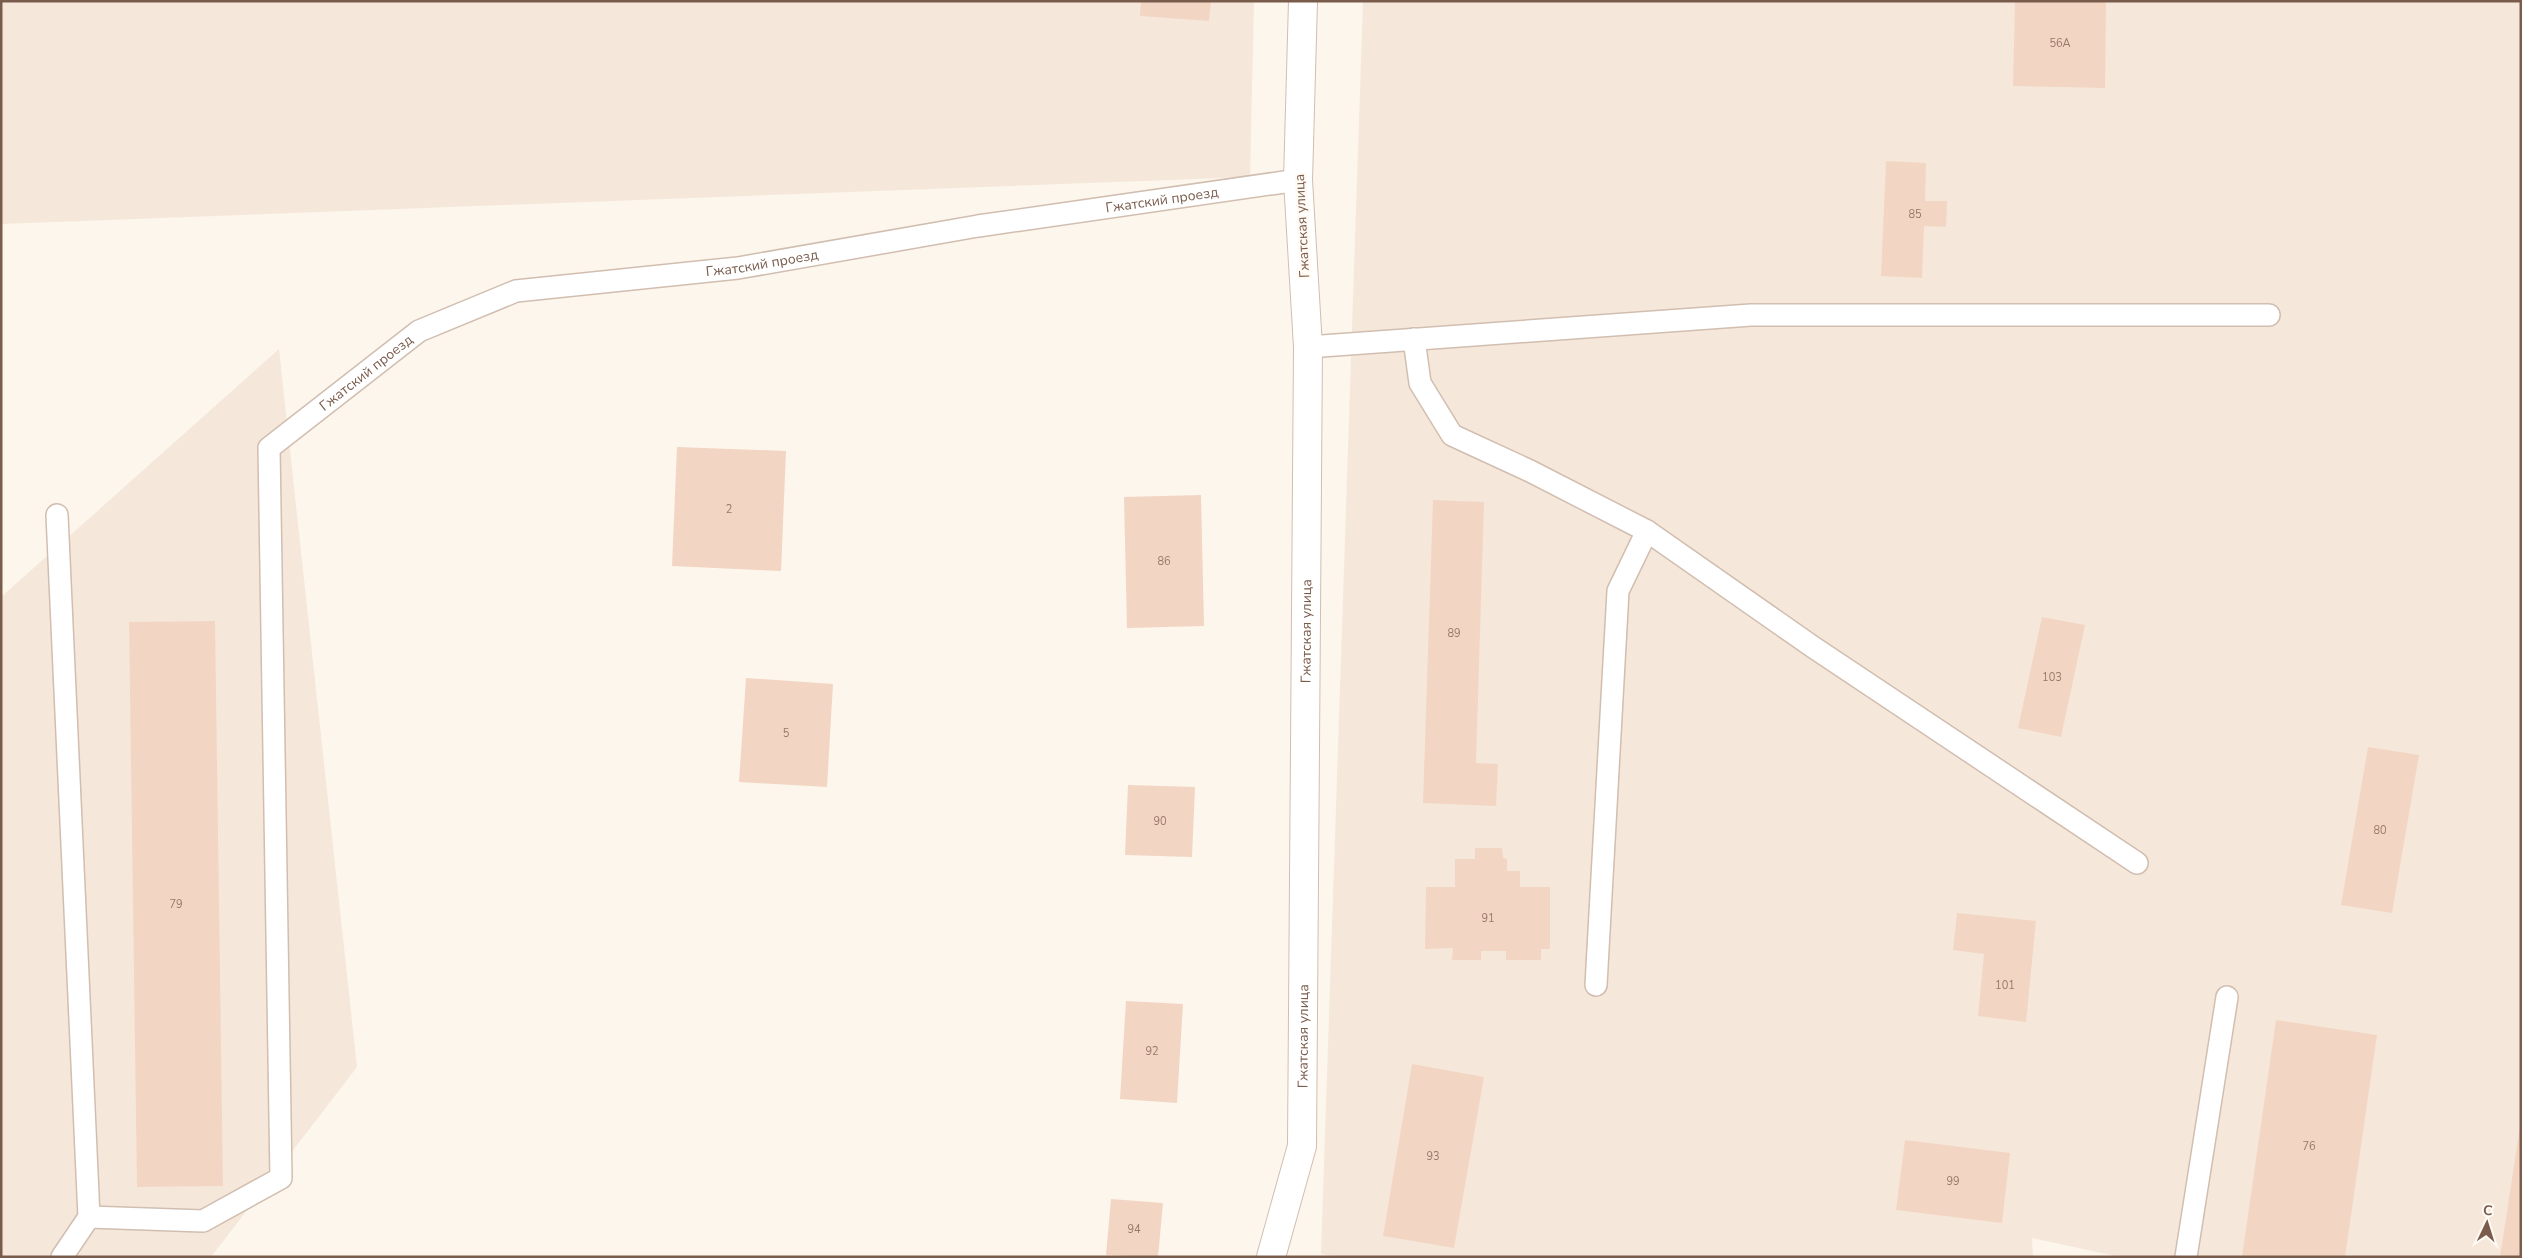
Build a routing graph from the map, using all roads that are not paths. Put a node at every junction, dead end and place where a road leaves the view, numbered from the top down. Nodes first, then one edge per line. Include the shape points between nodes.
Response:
1 (1303, 1) edge
2 (1298, 180) junction
3 (2269, 315) dead end
4 (1414, 339) junction
5 (1308, 347) junction
6 (57, 515) dead end
7 (1648, 531) junction
8 (2137, 863) dead end
9 (1596, 985) dead end
10 (2227, 997) dead end
11 (89, 1217) junction
12 (62, 1257) edge
13 (1270, 1257) edge
14 (2186, 1257) edge

1 - 2 street, Гжатская улица
2 - 5 street, Гжатская улица
2 - 11 lane, Гжатский проезд via 978,226 738,268 516,291 419,331 268,448 281,1178 203,1221
3 - 4 lane via 1751,315
4 - 5 lane
4 - 7 lane via 1420,383 1452,435
5 - 13 street, Гжатская улица via 1302,1146
6 - 11 lane
7 - 8 lane via 1821,653
7 - 9 lane via 1618,591
10 - 14 lane
11 - 12 lane

